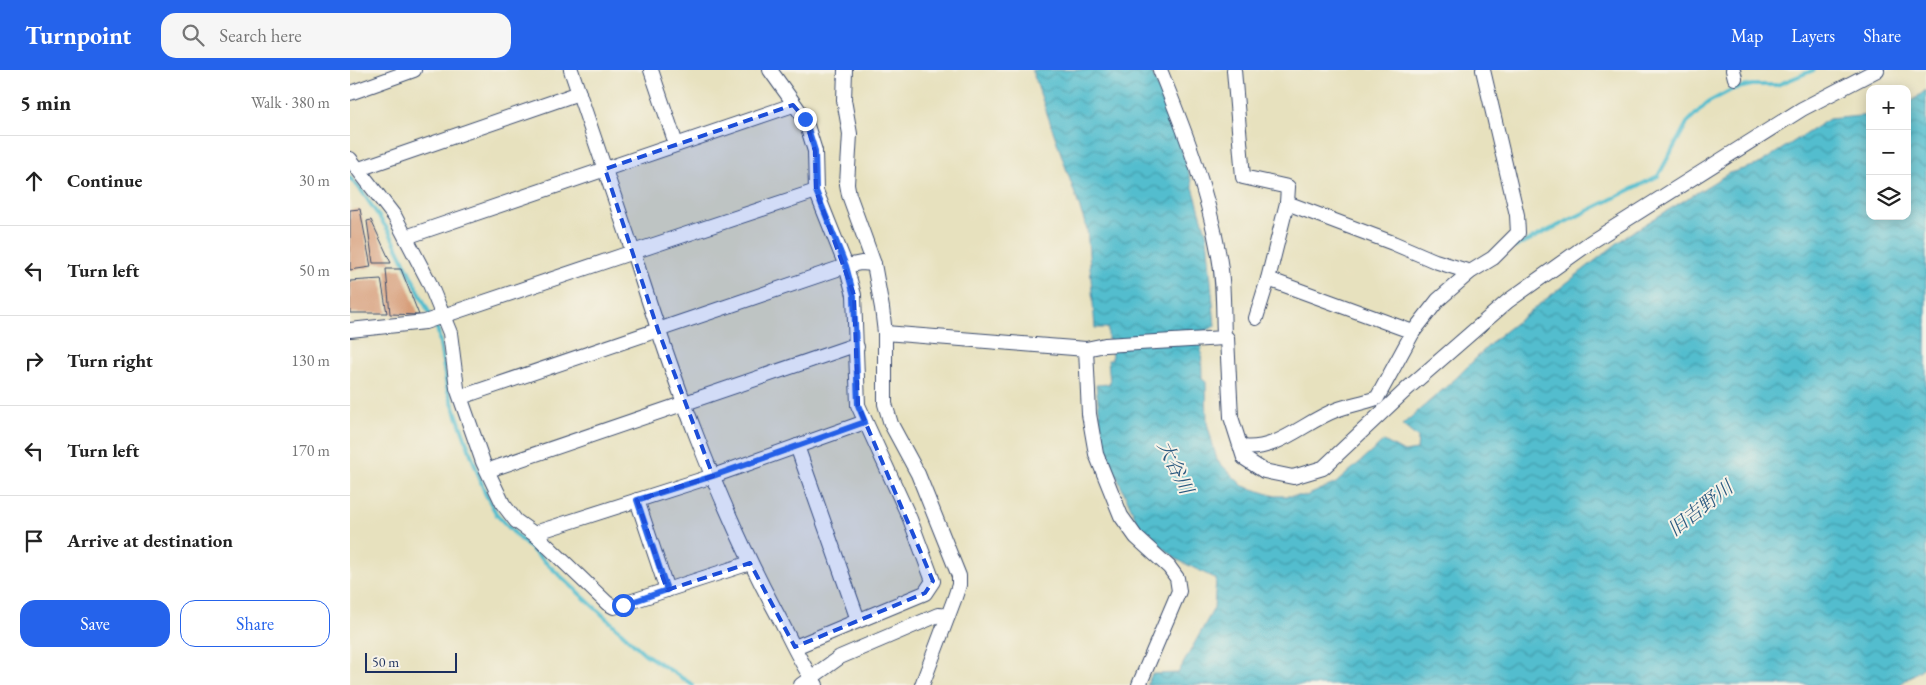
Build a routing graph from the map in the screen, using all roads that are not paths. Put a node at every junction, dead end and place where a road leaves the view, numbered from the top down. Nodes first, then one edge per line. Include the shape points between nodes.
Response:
1 (414, 70) edge
2 (571, 70) edge
3 (651, 70) edge
4 (770, 70) edge
5 (846, 70) edge
6 (1160, 70) edge
7 (1234, 70) edge
8 (1483, 70) edge
9 (1877, 70) edge
10 (579, 92) junction
11 (350, 93) edge
12 (793, 105) junction
13 (676, 144) junction
14 (355, 164) edge
15 (605, 169) junction
16 (816, 191) junction
17 (1287, 203) junction
18 (406, 238) junction
19 (633, 252) junction
20 (874, 264) junction
21 (846, 266) junction
22 (1470, 272) junction
23 (1268, 279) junction
24 (435, 318) junction
25 (1256, 318) dead end
26 (350, 330) edge
27 (658, 330) junction
28 (1413, 332) junction
29 (885, 334) junction
30 (1220, 338) junction
31 (857, 347) junction
32 (1086, 349) junction
33 (461, 396) junction
34 (684, 402) junction
35 (865, 422) junction
36 (797, 446) junction
37 (1241, 447) junction
38 (489, 470) junction
39 (713, 476) junction
40 (637, 500) junction
41 (537, 536) junction
42 (750, 563) junction
43 (667, 590) junction
44 (948, 616) junction
45 (858, 620) junction
46 (794, 647) junction
47 (809, 683) edge
48 (922, 685) edge
49 (1139, 685) edge

1 - 11 street
2 - 10 street
3 - 13 street
4 - 12 street
5 - 20 street via 844,100 850,134 847,184
6 - 30 street via 1197,166 1219,252 1223,295
7 - 17 street via 1243,177 1288,187
8 - 22 street via 1518,233 1493,258
9 - 37 street via 1778,124 1591,242 1508,301 1323,468 1293,477 1264,472 1244,458
10 - 14 street
10 - 15 street
12 - 13 street
12 - 16 street via 805,119 815,151
13 - 15 street
14 - 18 street
15 - 18 street
15 - 19 street
16 - 19 street
16 - 21 street
17 - 22 street
17 - 23 street
18 - 24 street via 429,282
19 - 24 street
19 - 27 street
20 - 21 street
20 - 29 street
21 - 27 street
21 - 31 street via 854,296
22 - 28 street via 1438,300
23 - 25 street
23 - 28 street
24 - 26 street
24 - 33 street via 450,333 457,388
27 - 33 street
27 - 34 street
28 - 37 street via 1377,398 1336,410 1270,445 1254,449
29 - 32 street
29 - 44 street via 885,404 891,424 918,474 959,576
30 - 32 street
30 - 37 street via 1227,338 1231,417
31 - 34 street
31 - 35 street via 858,405
32 - 49 street via 1089,414 1096,454 1121,516 1136,537 1177,578 1179,591
33 - 38 street via 483,462
34 - 38 street
34 - 39 street
35 - 36 street
35 - 45 street via 910,519 932,581 925,592
36 - 39 street
36 - 45 street
38 - 41 street via 503,504 516,521
39 - 40 street
39 - 42 street
40 - 41 street via 541,531
40 - 43 street
41 - 43 street via 614,607
42 - 43 street
42 - 46 street
44 - 47 street via 938,615 840,657
44 - 48 street
45 - 46 street
46 - 47 street

